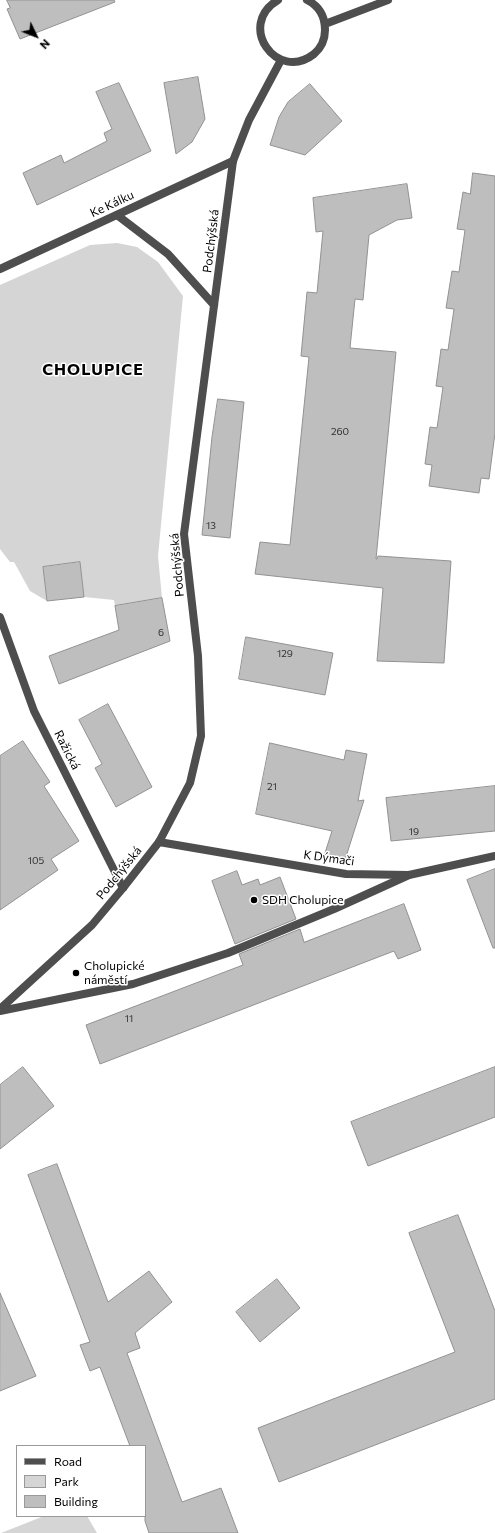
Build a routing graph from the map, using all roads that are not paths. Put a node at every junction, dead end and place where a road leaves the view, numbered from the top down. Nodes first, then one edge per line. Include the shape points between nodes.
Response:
1 (278, 0) edge
2 (308, 0) edge
3 (388, 0) edge
4 (325, 24) junction
5 (281, 60) junction
6 (233, 161) junction
7 (116, 215) junction
8 (0, 269) edge
9 (214, 305) junction
10 (0, 617) edge
11 (160, 842) junction
12 (495, 856) edge
13 (409, 875) junction
14 (123, 888) junction
15 (0, 1010) edge

1 - 5 street via 264,13 260,24 264,46
2 - 4 street via 316,6
3 - 4 street
4 - 5 street via 323,43 310,57 291,62
5 - 6 street, Podchýšská via 249,120
6 - 7 street, Ke Kálku
6 - 9 street, Podchýšská
7 - 8 street, Ke Kálku
7 - 9 street via 168,254
9 - 11 street, Podchýšská via 184,534 198,656 201,736 190,783
10 - 14 street, Ražická via 34,711
11 - 13 street, K Dýmači via 346,874
11 - 14 street, Podchýšská
12 - 13 street, K Dýmači
13 - 15 street via 228,953 132,984
14 - 15 street, Podchýšská via 92,925

